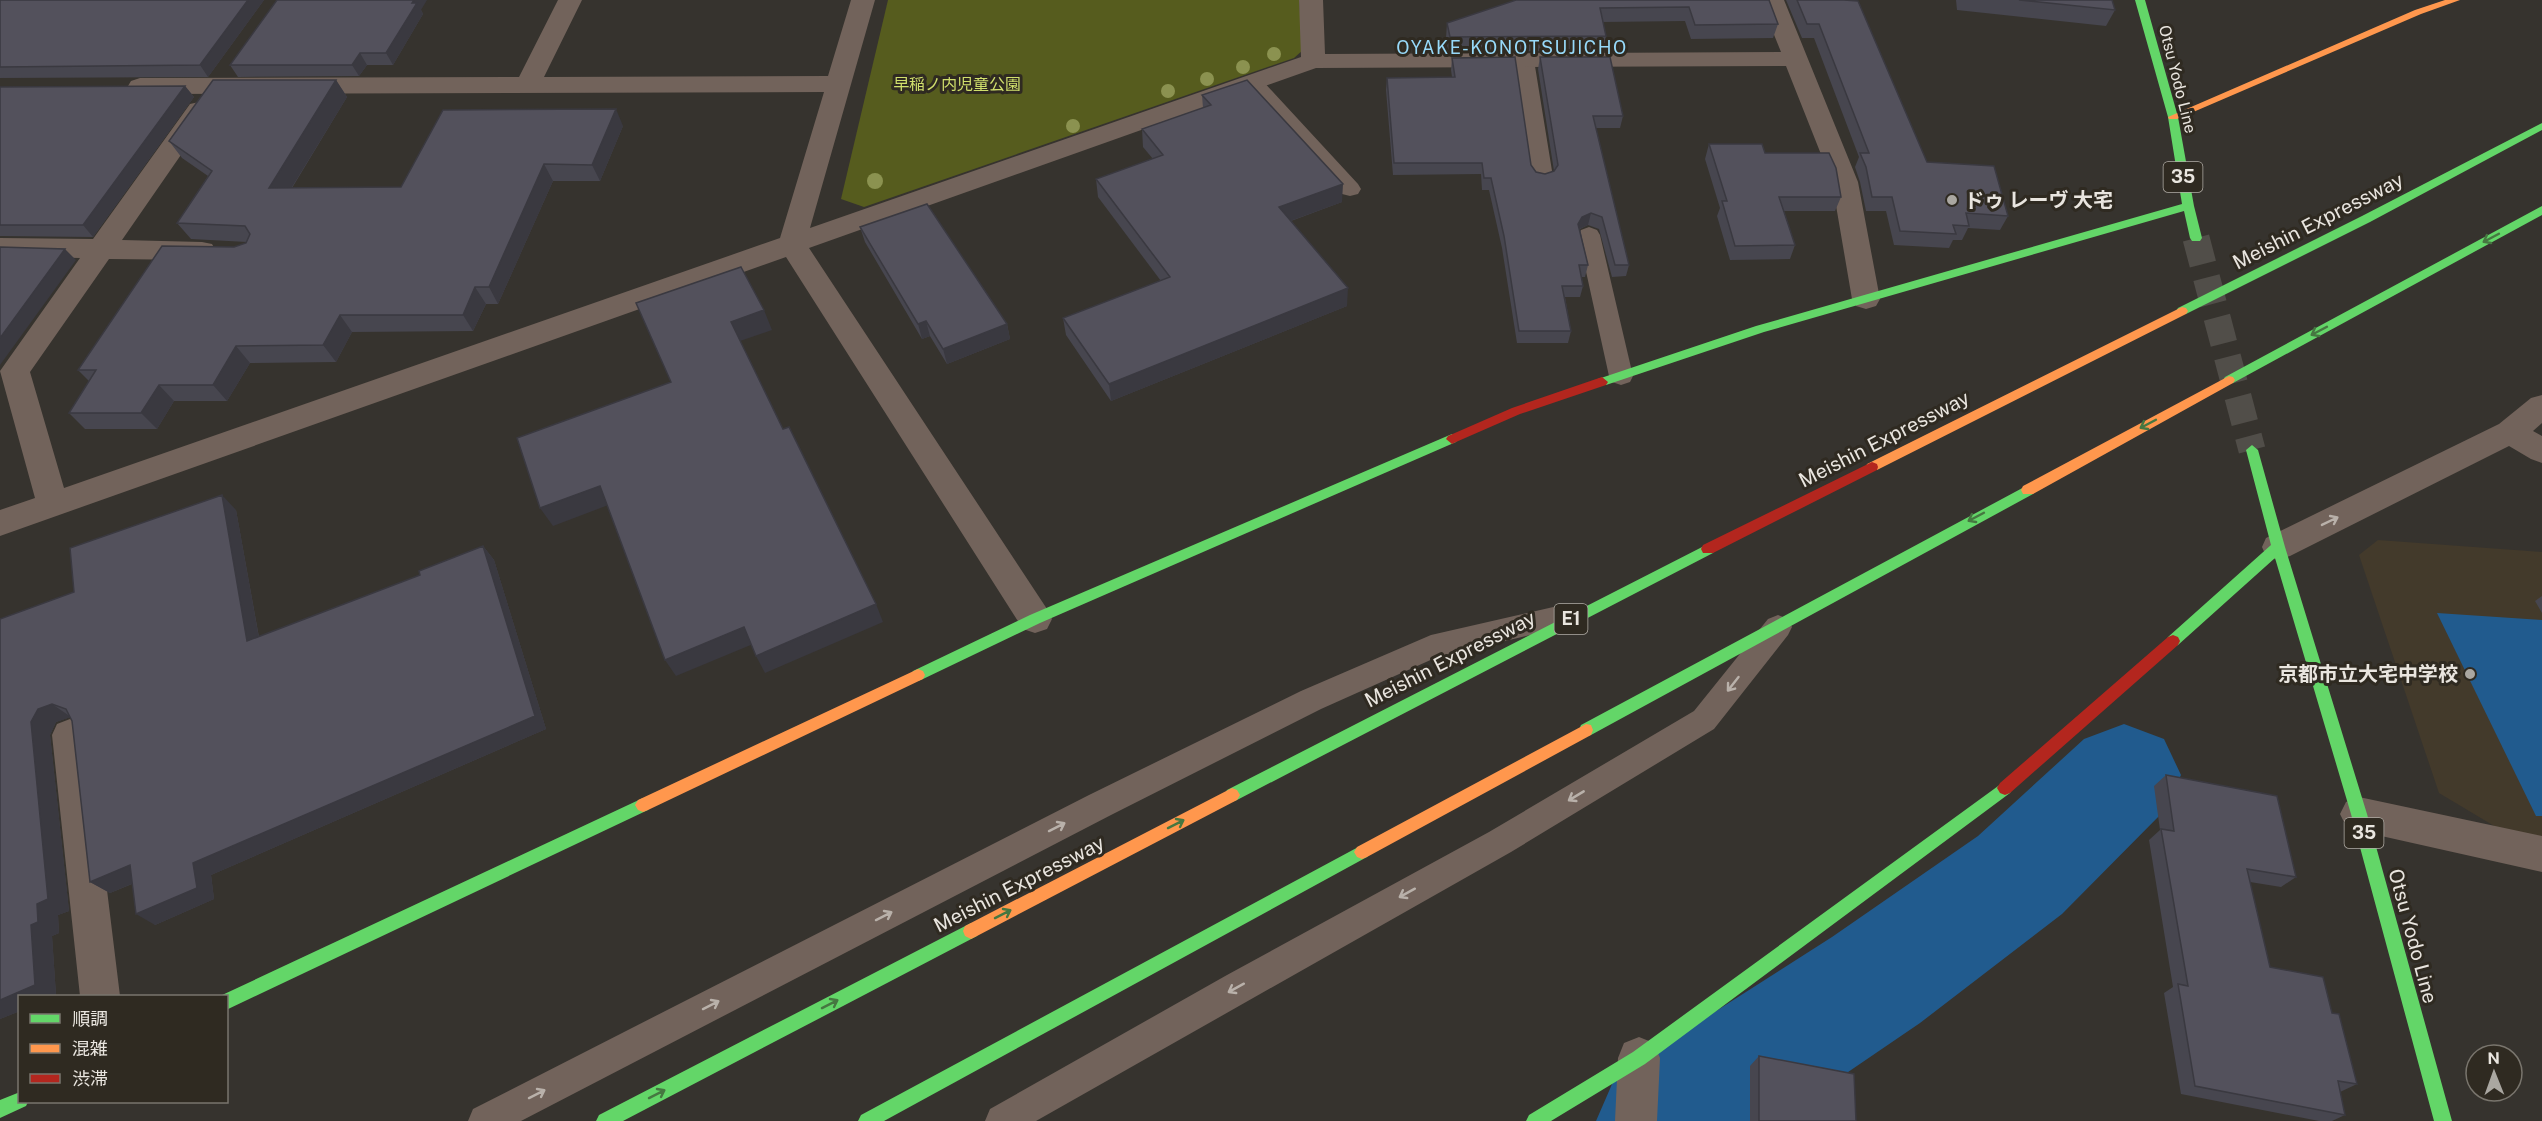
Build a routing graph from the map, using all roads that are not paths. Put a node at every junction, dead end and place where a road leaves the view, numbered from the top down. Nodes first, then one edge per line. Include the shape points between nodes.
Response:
1 (570, 0) edge
2 (863, 0) edge
3 (1311, 0) edge
4 (1772, 0) edge
5 (2140, 0) edge
6 (2455, 0) edge
7 (1794, 59) junction
8 (1524, 60) junction
9 (1314, 61) junction
10 (224, 76) junction
11 (1253, 82) junction
12 (840, 84) junction
13 (528, 85) junction
14 (114, 87) edge
15 (2173, 117) junction
16 (2542, 126) edge
17 (1542, 177) edge
18 (1350, 189) dead end
19 (2188, 206) junction
20 (2542, 210) edge
21 (1589, 235) edge
22 (2196, 238) tunnel mouth
23 (792, 244) junction
24 (0, 247) edge
25 (101, 250) junction
26 (224, 252) edge
27 (1866, 299) junction
28 (8, 371) edge
29 (1621, 376) junction
30 (2542, 406) edge
31 (2511, 432) junction
32 (2252, 450) tunnel mouth
33 (2542, 452) edge
34 (52, 505) junction
35 (0, 523) edge
36 (2278, 547) junction
37 (1585, 611) junction
38 (1035, 619) junction
39 (1782, 622) junction
40 (70, 735) edge
41 (2359, 814) junction
42 (2542, 854) edge
43 (100, 995) edge
44 (228, 1001) edge
45 (1639, 1058) junction
46 (18, 1101) edge
47 (0, 1109) edge
48 (485, 1121) edge
49 (605, 1121) edge
50 (867, 1121) edge
51 (1002, 1121) edge
52 (1535, 1121) edge
53 (1636, 1121) edge
54 (2443, 1121) edge

1 - 13 street
2 - 12 street
3 - 9 street
4 - 7 street
5 - 15 main road, Otsu Yodo Line / 35
6 - 15 main road via 2418,12
7 - 8 street
7 - 27 street via 1845,182
8 - 9 street
8 - 17 lane
9 - 11 street
10 - 13 street
10 - 14 street
10 - 25 street
11 - 18 lane
11 - 23 street
12 - 13 street
12 - 23 street
15 - 19 main road, Otsu Yodo Line / 35
16 - 37 main road, Meishin Expressway / E1 via 2355,225
19 - 22 main road, Otsu Yodo Line / 35
19 - 27 main road
20 -> 39 main road
21 - 29 lane
23 - 34 street
23 - 38 street
24 - 25 street
25 - 26 street
25 - 28 street
27 - 29 main road via 1760,329
28 - 34 street
29 - 38 main road via 1516,411
30 - 31 street
31 - 33 street
36 -> 31 street
32 - 36 main road, Otsu Yodo Line / 35
34 - 35 street
36 - 41 main road, Otsu Yodo Line / 35
36 - 45 main road via 2018,779
48 -> 37 lane via 1311,700 1431,647
49 -> 37 main road, Meishin Expressway / E1
38 - 44 main road
39 - 50 main road
39 -> 51 lane via 1704,720 1500,842
40 - 43 street
41 - 42 street
41 - 54 main road, Otsu Yodo Line / 35
45 - 52 main road
45 - 53 street
46 - 47 main road

